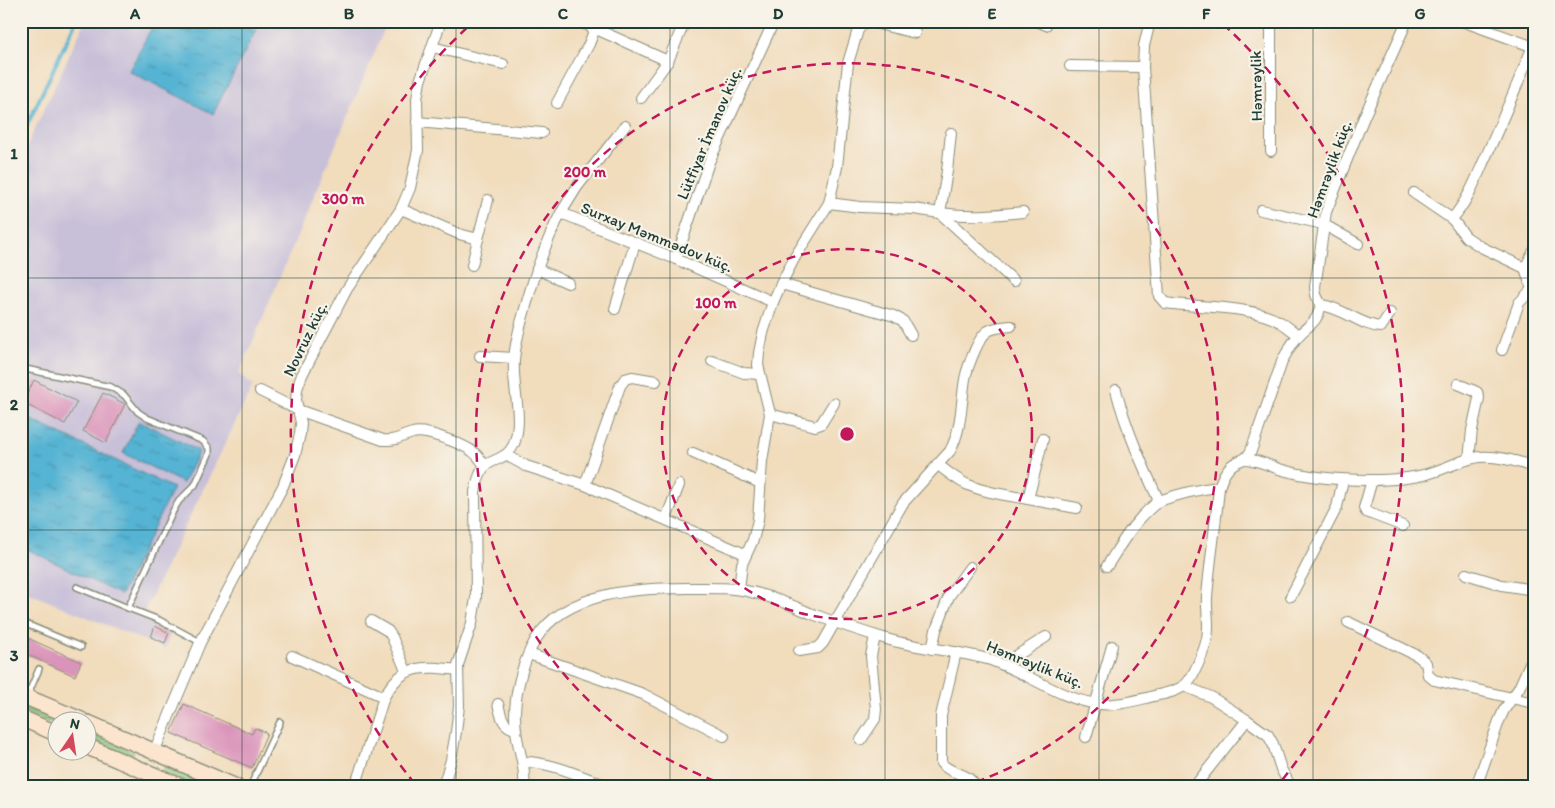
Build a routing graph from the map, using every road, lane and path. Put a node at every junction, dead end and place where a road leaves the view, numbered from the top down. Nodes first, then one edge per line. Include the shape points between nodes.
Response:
1 (441, 21) edge
2 (578, 21) edge
3 (685, 21) edge
4 (774, 21) edge
5 (1150, 21) edge
6 (1271, 21) edge
7 (1407, 21) edge
8 (1462, 21) edge
9 (596, 25) edge
10 (915, 33) dead end
11 (1533, 46) edge
12 (432, 47) junction
13 (668, 61) junction
14 (503, 64) dead end
15 (1070, 66) dead end
16 (1143, 67) junction
17 (641, 98) dead end
18 (558, 103) dead end
19 (417, 122) junction
20 (625, 126) dead end
21 (542, 133) dead end
22 (951, 133) dead end
23 (1271, 150) dead end
24 (1414, 193) dead end
25 (488, 200) dead end
26 (828, 203) junction
27 (401, 209) junction
28 (1261, 210) dead end
29 (940, 212) junction
30 (1023, 212) dead end
31 (561, 213) junction
32 (1452, 219) junction
33 (1323, 224) junction
34 (478, 239) junction
35 (635, 243) junction
36 (1358, 244) dead end
37 (1534, 251) edge
38 (676, 259) junction
39 (472, 265) dead end
40 (1525, 268) junction
41 (537, 269) junction
42 (1014, 281) dead end
43 (568, 283) dead end
44 (781, 284) junction
45 (1533, 290) edge
46 (772, 302) junction
47 (1320, 305) junction
48 (615, 309) dead end
49 (1390, 314) dead end
50 (1011, 326) dead end
51 (911, 335) dead end
52 (1299, 335) junction
53 (1502, 350) dead end
54 (480, 356) dead end
55 (514, 358) junction
56 (712, 361) dead end
57 (21, 368) edge
58 (760, 374) junction
59 (656, 381) dead end
60 (1458, 384) dead end
61 (1116, 390) dead end
62 (260, 391) dead end
63 (834, 403) dead end
64 (298, 410) junction
65 (770, 414) junction
66 (1042, 439) dead end
67 (693, 453) dead end
68 (506, 454) junction
69 (1246, 459) junction
70 (1469, 459) junction
71 (937, 464) junction
72 (485, 466) junction
73 (1534, 467) edge
74 (1342, 480) junction
75 (1372, 480) junction
76 (760, 483) junction
77 (585, 485) junction
78 (679, 485) dead end
79 (1219, 487) junction
80 (1028, 499) junction
81 (1159, 501) junction
82 (1076, 508) dead end
83 (666, 519) junction
84 (1403, 526) dead end
85 (745, 554) junction
86 (1107, 566) dead end
87 (970, 567) dead end
88 (1466, 574) dead end
89 (77, 587) dead end
90 (739, 590) junction
91 (1534, 590) edge
92 (1291, 596) dead end
93 (128, 608) junction
94 (371, 621) dead end
95 (21, 622) edge
96 (835, 622) junction
97 (1348, 622) dead end
98 (875, 636) junction
99 (1046, 637) dead end
100 (200, 642) junction
101 (81, 646) dead end
102 (1112, 646) dead end
103 (932, 649) junction
104 (799, 652) dead end
105 (956, 652) junction
106 (529, 654) junction
107 (1534, 654) edge
108 (292, 656) dead end
109 (1007, 666) junction
110 (39, 669) dead end
111 (458, 670) junction
112 (406, 671) junction
113 (1184, 686) junction
114 (24, 696) edge
115 (384, 697) junction
116 (1513, 697) junction
117 (1534, 703) edge
118 (498, 704) dead end
119 (1096, 704) junction
120 (57, 710) edge
121 (21, 718) edge
122 (1247, 720) junction
123 (280, 722) dead end
124 (98, 727) edge
125 (515, 729) junction
126 (48, 730) edge
127 (724, 736) dead end
128 (1086, 737) dead end
129 (861, 740) dead end
130 (98, 752) edge
131 (154, 752) junction
132 (524, 762) junction
133 (158, 782) edge
134 (182, 787) edge
135 (236, 787) edge
136 (250, 787) edge
137 (355, 787) edge
138 (443, 787) edge
139 (524, 787) edge
140 (610, 787) edge
141 (976, 787) edge
142 (1194, 787) edge
143 (1291, 787) edge
144 (1476, 787) edge

1 - 12 street, Novruz küç.
2 - 9 street
3 - 13 street
4 - 38 street, Lütfiyar İmanov küç. via 710,162
5 - 16 street
6 - 23 street, Həmrəylik
7 - 33 street, Həmrəylik küç. via 1364,117
8 - 11 street
9 - 13 street
9 - 18 street
10 - 26 street via 870,22 858,30 848,63 837,167
11 - 32 street via 1476,178
12 - 14 street
12 - 19 street, Novruz küç. via 420,81
13 - 17 street
15 - 16 street
16 - 52 street via 1159,296 1165,303 1260,314 1279,321
19 - 21 street
19 - 27 street, Novruz küç. via 415,171
20 - 31 street via 577,187
22 - 29 street
24 - 32 street
25 - 34 street
26 - 29 street
26 - 44 street
27 - 34 street
27 - 64 street, Novruz küç. via 347,289 302,375 297,388
28 - 33 street
29 - 30 street via 963,216
29 - 42 street
31 - 35 street, Surxay Məmmədov küç.
31 - 41 street, Surxay Məmmədov küç.
32 - 40 street via 1466,237
33 - 36 street
33 - 47 street, Həmrəylik küç. via 1315,287
34 - 39 street
35 - 38 street, Surxay Məmmədov küç.
35 - 48 street
37 - 40 street
38 - 46 street, Surxay Məmmədov küç.
40 - 45 street
41 - 43 street
41 - 55 street, Surxay Məmmədov küç.
44 - 46 street
44 - 51 street via 894,316 903,321
45 - 53 street via 1519,303
46 - 58 street via 759,353
47 - 49 street via 1344,311 1373,326 1380,326
47 - 52 street via 1318,316
50 - 71 street via 986,332 979,341 965,378 955,442
52 - 69 street via 1283,359 1256,441
54 - 55 street
55 - 68 street, Surxay Məmmədov küç. via 518,427 514,443
56 - 58 street via 744,373
57 - 93 lane via 111,388 124,395 138,412 203,441 208,448 209,454 195,485 174,509
58 - 65 street
59 - 77 street via 632,377 625,379 620,386
60 - 70 street via 1477,392 1479,398
61 - 81 street via 1123,419
62 - 64 street
63 - 65 street via 821,424 815,426
64 - 72 street via 383,440 427,432 471,450
64 - 100 street, Novruz küç. via 300,434 283,486
65 - 76 street
66 - 80 street
67 - 76 street
68 - 72 street
68 - 77 street via 526,466
69 - 74 street via 1320,478
69 - 79 street via 1226,471
70 - 73 street via 1493,457
70 - 75 street via 1410,478
71 - 80 street via 974,487
71 - 96 street via 904,502
72 - 111 street via 477,478 475,492 476,598
74 - 75 street
74 - 92 street via 1336,508
75 - 84 street via 1364,508 1366,512
76 - 85 street via 758,520
77 - 83 street
78 - 83 street
79 - 81 street via 1203,488
79 - 113 street via 1207,600 1207,641
80 - 82 street
81 - 86 street via 1137,520
83 - 85 street
85 - 90 street
87 - 103 street via 942,610
88 - 91 street
89 - 93 lane
90 - 96 street, Həmrəylik küç. via 768,596
90 - 106 street, Həmrəylik küç. via 664,588 626,591 592,600 568,609 552,621 536,639
93 - 100 lane
94 - 112 street via 388,631
95 - 101 lane
96 - 98 street, Həmrəylik küç.
96 - 104 street via 818,648
97 - 116 street via 1418,656 1426,663 1428,675 1434,680
98 - 103 street, Həmrəylik küç.
98 - 129 street via 872,656 875,719
99 - 109 street via 1016,656
100 - 131 street, Novruz küç.
102 - 119 street
103 - 105 street, Həmrəylik küç.
105 - 109 street, Həmrəylik küç.
105 - 141 street via 941,716 941,763 970,778
106 - 125 street, Həmrəylik küç. via 519,687
106 - 127 street via 643,694
107 - 116 street
108 - 115 street
109 - 119 street, Həmrəylik küç. via 1067,695
110 - 114 lane
111 - 112 street via 421,667
111 - 138 street via 456,732
112 - 115 street via 389,687
113 - 119 street, Həmrəylik küç. via 1126,703
113 - 122 street via 1212,697
114 - 120 main road
115 - 137 street
116 - 117 street
116 - 144 street via 1499,721
118 - 125 street via 503,721
119 - 128 street
121 - 126 main road
122 - 142 street
122 - 143 street via 1268,736
123 - 136 lane
124 - 131 main road
125 - 132 street, Həmrəylik küç.
130 - 133 main road
131 - 133 main road
131 - 135 main road
132 - 139 street, Həmrəylik küç.
132 - 140 street via 548,765
133 - 134 main road

